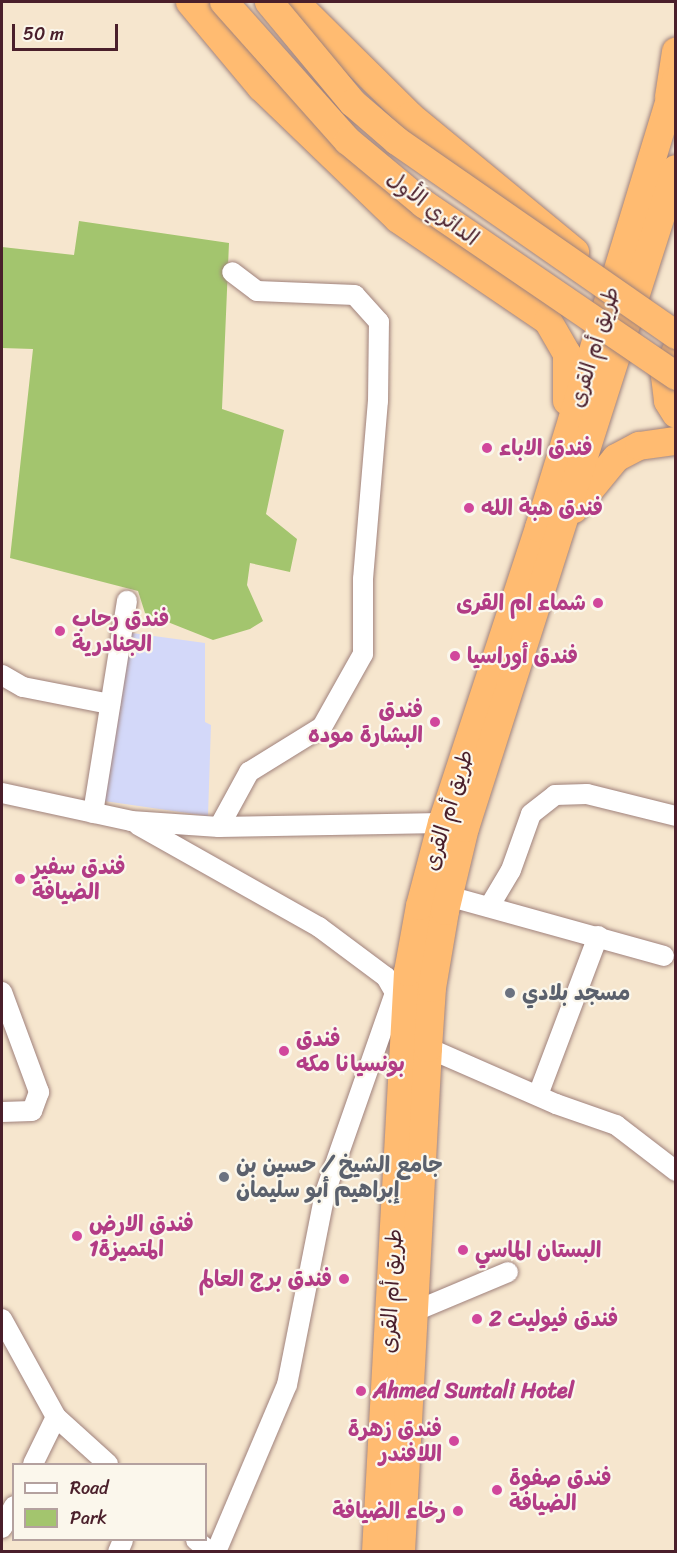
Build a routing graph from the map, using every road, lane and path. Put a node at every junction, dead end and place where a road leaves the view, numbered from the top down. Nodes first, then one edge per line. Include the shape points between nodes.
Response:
1 (190, 2) edge
2 (224, 2) edge
3 (269, 2) edge
4 (295, 2) edge
5 (675, 52) edge
6 (672, 88) edge
7 (675, 169) edge
8 (667, 220) edge
9 (232, 272) dead end
10 (604, 284) junction
11 (675, 335) edge
12 (675, 351) edge
13 (675, 376) edge
14 (675, 414) edge
15 (675, 441) edge
16 (550, 528) junction
17 (127, 601) dead end
18 (2, 675) edge
19 (110, 704) junction
20 (2, 793) edge
21 (93, 813) junction
22 (675, 816) edge
23 (131, 821) junction
24 (442, 824) junction
25 (219, 827) junction
26 (448, 896) junction
27 (489, 907) junction
28 (598, 936) junction
29 (664, 956) dead end
30 (2, 992) edge
31 (400, 1002) junction
32 (428, 1048) junction
33 (538, 1095) junction
34 (2, 1112) edge
35 (675, 1171) edge
36 (508, 1272) dead end
37 (413, 1312) junction
38 (2, 1319) edge
39 (56, 1417) junction
40 (33, 1463) edge
41 (107, 1463) edge
42 (12, 1510) edge
43 (2, 1528) edge
44 (198, 1541) edge
45 (210, 1551) edge
46 (216, 1551) edge
47 (376, 1551) edge
48 (401, 1551) edge

1 - 16 highway via 261,87 398,219 548,321 567,354 568,398
2 - 13 highway, الدائري الأول, bridge via 348,141 415,197
3 - 10 highway, الدائري الأول, bridge via 353,103 396,141
4 - 10 highway via 410,117 575,252
5 - 6 highway, طريق أم القرى
6 - 16 highway, طريق أم القرى
7 - 8 highway, طريق أم القرى
8 - 16 highway, طريق أم القرى
9 - 25 street via 257,291 355,295 379,322 378,401 363,579 363,654 322,727 249,772
10 - 11 highway, الدائري الأول, bridge
12 - 14 highway via 665,376 668,401
15 - 16 highway via 639,446 616,458
16 - 24 highway, طريق أم القرى
16 - 26 highway, طريق أم القرى
17 - 19 street
18 - 19 street via 23,687
19 - 21 street
20 - 21 street
21 - 23 street
22 - 27 street via 587,794 555,795 531,814 511,870
23 - 25 street
23 - 31 street via 319,927 386,976
24 - 25 street
24 - 31 highway, طريق أم القرى
26 - 27 street
26 - 32 highway, طريق أم القرى via 432,988
27 - 28 street
28 - 29 street
28 - 33 street
30 - 34 street via 39,1092 32,1111
31 - 32 highway
31 - 46 street via 325,1194 287,1385
31 - 47 highway, طريق أم القرى
32 - 33 street
32 - 37 highway, طريق أم القرى
33 - 35 street via 616,1125
36 - 37 street
37 - 48 highway, طريق أم القرى
38 - 39 street
39 - 40 street
39 - 41 street
42 - 43 street
44 - 45 street

